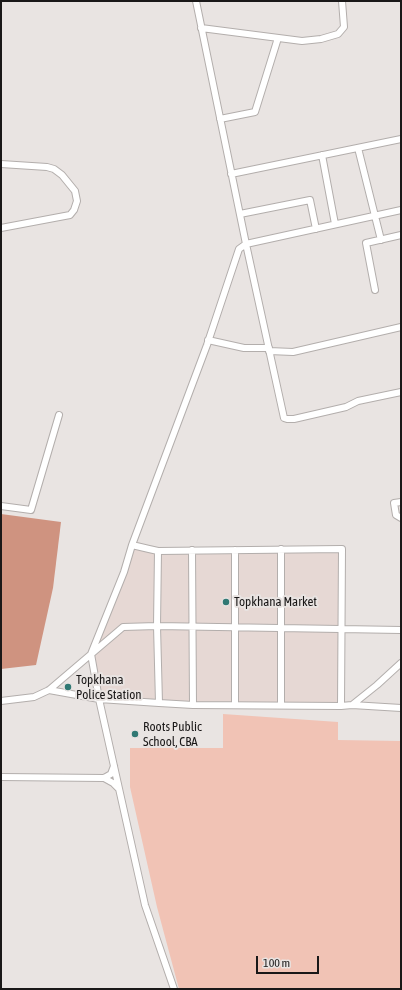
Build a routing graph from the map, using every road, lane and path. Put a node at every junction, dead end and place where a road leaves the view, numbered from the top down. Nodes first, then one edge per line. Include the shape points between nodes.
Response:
1 (196, 1) edge
2 (342, 1) edge
3 (202, 28) junction
4 (278, 38) junction
5 (220, 119) junction
6 (401, 139) edge
7 (358, 148) junction
8 (322, 155) junction
9 (1, 164) edge
10 (231, 174) junction
11 (401, 210) edge
12 (240, 214) junction
13 (375, 216) junction
14 (335, 224) junction
15 (1, 228) edge
16 (316, 228) junction
17 (401, 235) edge
18 (381, 240) junction
19 (246, 244) junction
20 (375, 290) dead end
21 (401, 327) edge
22 (208, 340) junction
23 (269, 349) junction
24 (401, 392) edge
25 (59, 415) dead end
26 (401, 502) edge
27 (1, 506) edge
28 (401, 518) edge
29 (132, 545) junction
30 (281, 549) junction
31 (158, 550) junction
32 (192, 550) junction
33 (235, 550) junction
34 (157, 626) junction
35 (193, 627) junction
36 (235, 628) junction
37 (280, 629) junction
38 (342, 630) junction
39 (401, 630) edge
40 (91, 654) junction
41 (401, 663) edge
42 (49, 690) junction
43 (99, 699) junction
44 (1, 701) edge
45 (159, 703) junction
46 (193, 704) junction
47 (235, 705) junction
48 (281, 705) junction
49 (352, 705) junction
50 (341, 706) junction
51 (401, 708) edge
52 (114, 766) junction
53 (1, 777) edge
54 (104, 778) junction
55 (120, 791) junction
56 (174, 989) edge

1 - 3 street
2 - 4 street via 344,27 338,34 321,40
3 - 4 street
3 - 5 street
4 - 5 street via 255,112
5 - 10 street
6 - 7 street
7 - 8 street
7 - 13 street
8 - 10 street
8 - 14 street
9 - 15 street via 54,169 75,191 77,201 70,215
10 - 12 street
11 - 13 street
12 - 16 street via 310,200
12 - 19 street
13 - 14 street
13 - 18 street
14 - 16 street
16 - 19 street
17 - 18 street
18 - 20 street via 366,243
19 - 22 street via 239,249
19 - 23 street
21 - 23 street via 293,352
22 - 23 street via 244,348
22 - 29 street
23 - 24 street via 284,418 287,419
25 - 27 street via 31,510
26 - 28 street via 394,503 396,515
29 - 31 street
29 - 40 street via 124,572
30 - 33 street
30 - 37 street
30 - 38 street via 342,549
31 - 32 street
31 - 34 street
32 - 33 street
32 - 35 street
33 - 36 street
34 - 35 street
34 - 40 street via 123,627
34 - 45 street
35 - 36 street
35 - 46 street
36 - 37 street
36 - 47 street
37 - 38 street
37 - 48 street
38 - 39 street
38 - 50 street
40 - 42 street
40 - 43 street
41 - 49 street
42 - 43 street
42 - 44 street via 34,697
43 - 45 street
43 - 52 street
45 - 46 street
46 - 47 street
47 - 48 street
48 - 50 street
49 - 50 street
49 - 51 street
52 - 54 street via 110,774
52 - 55 street
53 - 54 street
54 - 55 street
55 - 56 street via 145,905

